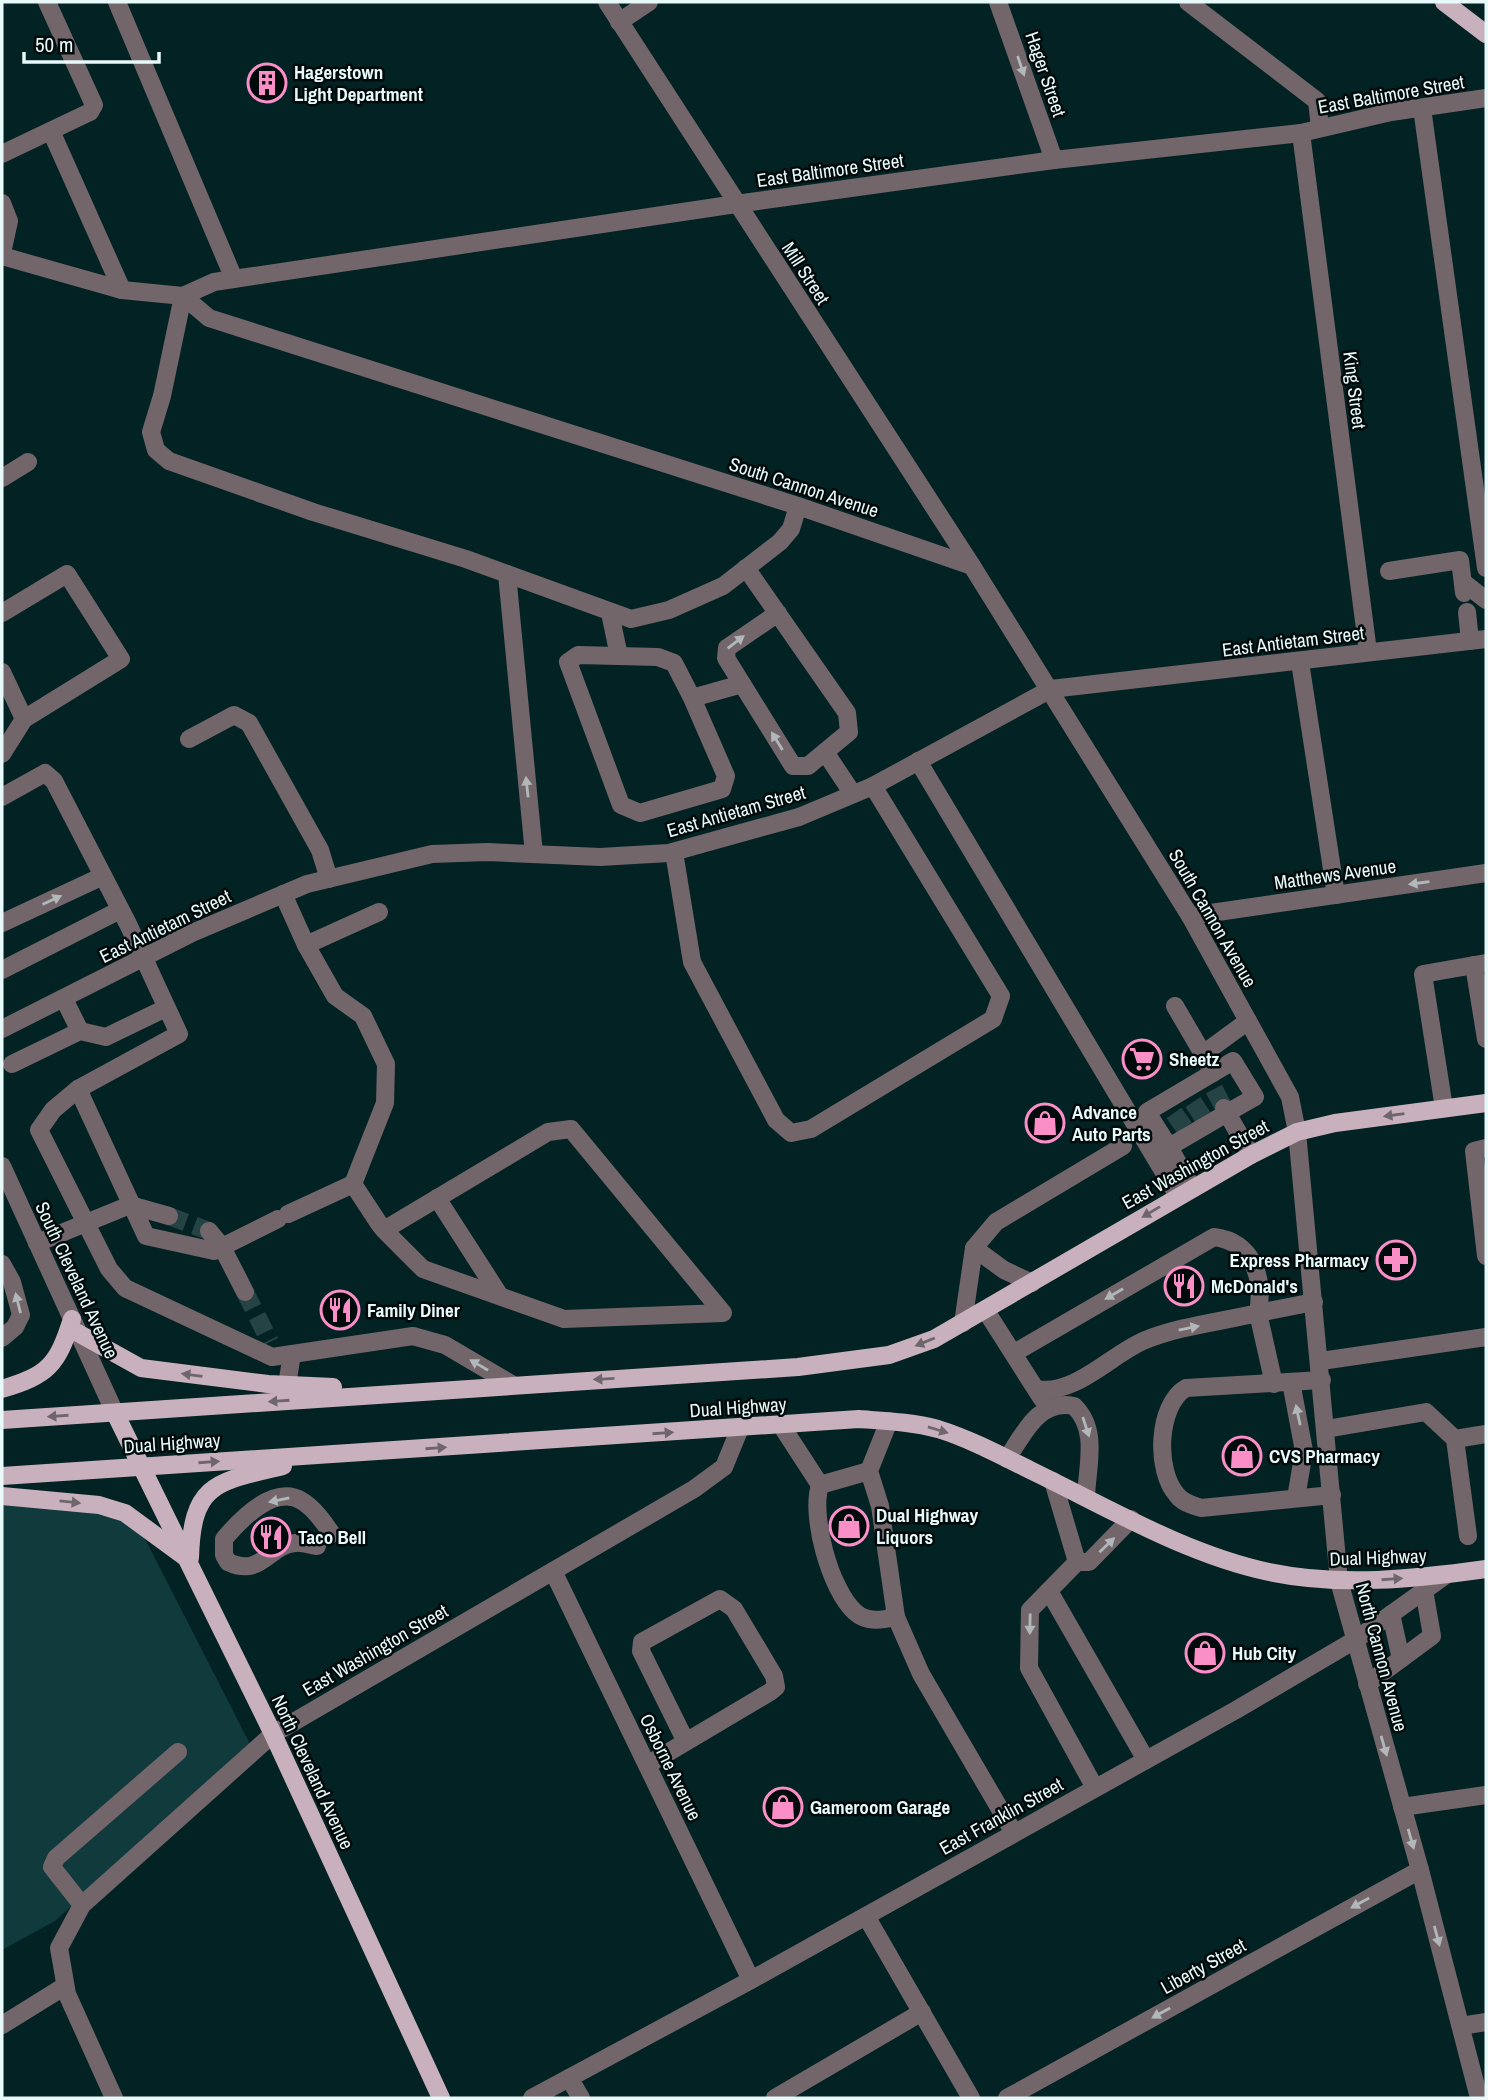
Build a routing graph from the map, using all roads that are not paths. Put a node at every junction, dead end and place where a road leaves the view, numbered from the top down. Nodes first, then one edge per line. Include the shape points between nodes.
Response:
1 (47, 2) edge
2 (117, 2) edge
3 (607, 2) edge
4 (649, 2) edge
5 (998, 2) edge
6 (1188, 2) edge
7 (1444, 2) edge
8 (619, 22) junction
9 (1486, 34) edge
10 (1486, 98) edge
11 (1422, 108) junction
12 (1320, 128) junction
13 (51, 131) junction
14 (1301, 133) junction
15 (2, 154) edge
16 (1054, 160) junction
17 (2, 203) edge
18 (736, 204) junction
19 (2, 254) edge
20 (234, 279) junction
21 (122, 290) junction
22 (183, 296) junction
23 (29, 462) dead end
24 (2, 478) edge
25 (1482, 505) edge
26 (798, 506) junction
27 (972, 566) junction
28 (747, 568) junction
29 (1486, 568) edge
30 (1389, 571) dead end
31 (507, 574) junction
32 (1486, 600) edge
33 (1467, 612) dead end
34 (2, 613) edge
35 (610, 613) junction
36 (778, 613) junction
37 (1478, 640) edge
38 (1368, 652) junction
39 (619, 656) junction
40 (1300, 663) junction
41 (2, 671) edge
42 (742, 684) junction
43 (1051, 689) junction
44 (692, 698) junction
45 (24, 719) junction
46 (189, 739) dead end
47 (825, 752) junction
48 (2, 754) edge
49 (918, 761) junction
50 (873, 786) junction
51 (853, 794) junction
52 (2, 797) edge
53 (674, 852) junction
54 (534, 855) junction
55 (1486, 873) edge
56 (103, 876) junction
57 (328, 878) junction
58 (283, 894) junction
59 (1336, 895) junction
60 (120, 910) junction
61 (379, 912) dead end
62 (1190, 916) junction
63 (2, 923) edge
64 (306, 945) junction
65 (142, 958) junction
66 (1480, 964) edge
67 (2, 970) edge
68 (64, 999) junction
69 (1175, 1006) dead end
70 (166, 1007) junction
71 (1248, 1021) junction
72 (2, 1029) edge
73 (80, 1031) junction
74 (1486, 1039) edge
75 (1203, 1054) junction
76 (12, 1064) dead end
77 (1211, 1080) junction
78 (78, 1089) junction
79 (1486, 1103) edge
80 (1444, 1108) junction
81 (1226, 1110) junction
82 (1297, 1132) junction
83 (1123, 1146) dead end
84 (1169, 1147) junction
85 (1486, 1148) edge
86 (1251, 1155) junction
87 (2, 1166) edge
88 (354, 1184) junction
89 (1185, 1192) junction
90 (437, 1198) junction
91 (130, 1205) junction
92 (169, 1216) tunnel mouth
93 (86, 1223) junction
94 (384, 1230) junction
95 (209, 1231) tunnel mouth
96 (37, 1243) junction
97 (222, 1247) junction
98 (974, 1248) junction
99 (1486, 1256) edge
100 (2, 1264) edge
101 (1032, 1283) junction
102 (245, 1292) tunnel mouth
103 (500, 1297) junction
104 (1314, 1302) junction
105 (986, 1311) junction
106 (1258, 1313) junction
107 (963, 1323) junction
108 (75, 1326) junction
109 (1486, 1337) edge
110 (2, 1338) edge
111 (280, 1351) junction
112 (1014, 1353) junction
113 (1321, 1371) junction
114 (1282, 1383) junction
115 (287, 1385) junction
116 (513, 1385) junction
117 (2, 1389) edge
118 (1037, 1389) junction
119 (407, 1391) junction
120 (1046, 1409) junction
121 (115, 1413) junction
122 (2, 1420) edge
123 (889, 1421) junction
124 (781, 1425) junction
125 (740, 1428) junction
126 (1326, 1429) junction
127 (1486, 1434) edge
128 (1455, 1439) junction
129 (325, 1455) junction
130 (1007, 1459) junction
131 (141, 1466) junction
132 (869, 1471) junction
133 (2, 1476) edge
134 (1053, 1481) junction
135 (820, 1485) junction
136 (1332, 1495) junction
137 (2, 1496) edge
138 (1086, 1497) junction
139 (1296, 1498) junction
140 (1131, 1519) junction
141 (332, 1534) dead end
142 (1468, 1536) dead end
143 (317, 1545) dead end
144 (190, 1562) junction
145 (1077, 1562) junction
146 (1486, 1569) edge
147 (553, 1571) junction
148 (1446, 1575) junction
149 (1339, 1581) junction
150 (1424, 1590) junction
151 (1049, 1591) junction
152 (1391, 1614) junction
153 (896, 1617) junction
154 (1355, 1640) junction
155 (1401, 1659) junction
156 (1367, 1684) junction
157 (273, 1734) junction
158 (686, 1742) junction
159 (178, 1752) dead end
160 (1146, 1760) junction
161 (647, 1765) junction
162 (1095, 1788) junction
163 (1486, 1796) edge
164 (1402, 1807) junction
165 (1014, 1833) junction
166 (1420, 1870) junction
167 (82, 1905) junction
168 (866, 1916) junction
169 (751, 1980) junction
170 (65, 1986) junction
171 (922, 2012) junction
172 (1486, 2022) edge
173 (2, 2025) edge
174 (1461, 2026) junction
175 (569, 2078) junction
176 (1475, 2097) edge
177 (114, 2098) edge
178 (441, 2098) edge
179 (532, 2098) edge
180 (581, 2098) edge
181 (775, 2098) edge
182 (971, 2098) edge
183 (1007, 2098) edge

1 - 13 street via 94,105
2 - 20 street
3 - 8 street, Mill Street
4 - 8 street
5 -> 16 street, Hager Street
6 - 12 street via 1317,101
7 - 9 main road
8 - 18 street, Mill Street
10 - 11 street, East Baltimore Street
11 - 12 street, East Baltimore Street
11 - 25 street
12 - 14 street, East Baltimore Street
13 - 15 street
13 - 21 street
14 - 16 street, East Baltimore Street
14 - 38 street, King Street
16 - 18 street, East Baltimore Street
17 - 19 street via 9,221
18 - 20 street, East Baltimore Street
18 - 27 street, Mill Street
19 - 21 street
20 - 22 street, East Baltimore Street
21 - 22 street
22 - 26 street, South Cannon Avenue via 209,318
22 - 31 street via 151,432 156,450 169,461 313,512
23 - 24 street
25 - 29 street
26 - 27 street, South Cannon Avenue
26 - 28 street via 791,529
27 - 43 street, South Cannon Avenue
28 - 35 street via 723,586 669,610 631,619
28 - 36 street
30 - 32 street via 1460,560 1463,587
31 - 35 street
54 -> 31 street
33 - 37 street
34 - 45 street via 67,574 121,659
35 - 39 street
42 -> 36 street via 726,658 727,648
36 - 47 street via 847,713 849,732
37 - 38 street, East Antietam Street
38 - 40 street, East Antietam Street
39 - 44 street via 658,657 674,663
39 - 44 street via 578,655 568,662 621,805 640,813 722,789 726,776
40 - 43 street, East Antietam Street
40 - 59 street
41 - 45 street
42 - 44 street
47 -> 42 street via 808,766 793,766
43 - 49 street, East Antietam Street
43 - 62 street, South Cannon Avenue
45 - 48 street
46 - 57 street via 234,715 249,723 320,849
47 - 51 street
49 - 50 street, East Antietam Street
49 - 89 street
50 - 51 street, East Antietam Street
50 - 53 street via 1001,996 993,1019 811,1129 791,1133 776,1120 692,962
51 - 53 street, East Antietam Street via 799,817
52 - 56 street via 45,773 54,781
53 - 54 street, East Antietam Street
54 - 57 street, East Antietam Street via 432,854
55 -> 59 street, Matthews Avenue
56 - 60 street
63 -> 56 street
57 - 58 street, East Antietam Street
58 - 64 street
58 - 65 street, East Antietam Street
59 - 62 street, Matthews Avenue
60 - 65 street
60 - 67 street
61 - 64 street
62 - 71 street, South Cannon Avenue
64 - 88 street via 335,996 363,1016 386,1064 385,1103
65 - 68 street, East Antietam Street
65 - 70 street
66 - 74 street
66 - 80 street via 1423,974
68 - 72 street, East Antietam Street
68 - 73 street
69 - 75 street
70 - 73 street via 106,1037
70 - 78 street via 179,1034
71 - 75 street
71 - 82 street, South Cannon Avenue via 1290,1097
73 - 76 street
75 - 77 street
77 - 81 street via 1233,1061 1255,1097
77 - 84 street via 1171,1107 1147,1112
78 - 91 street
78 - 93 street via 53,1110 39,1130
79 - 80 main road, East Washington Street
80 -> 82 main road, East Washington Street
81 - 84 street
81 - 86 street
82 - 86 main road, East Washington Street
82 - 104 street, North Cannon Avenue
83 - 98 street via 996,1222
84 - 89 street
85 - 99 street via 1474,1151
86 - 89 main road, East Washington Street
87 - 96 street, South Cleveland Avenue
88 - 94 street
88 - 97 street
89 -> 101 main road, East Washington Street
90 - 94 street
90 - 103 street
90 - 103 street via 548,1132 571,1129 723,1312 564,1319
91 - 92 street
91 - 93 street
91 - 97 street via 146,1236 214,1251
93 - 96 street
93 - 111 street via 109,1269 125,1288 272,1357
94 - 103 street via 423,1269
95 - 97 street
96 - 108 street, South Cleveland Avenue
97 - 102 street
98 - 101 street via 1003,1270
98 - 107 street
110 -> 100 street via 21,1315
101 - 105 main road, East Washington Street
104 - 106 street
104 - 113 street, North Cannon Avenue
105 - 107 main road, Dual Highway
105 - 112 street
106 -> 112 street via 1260,1279 1251,1261 1241,1247 1214,1237
106 - 114 street
118 -> 106 street via 1049,1391 1068,1384 1142,1341
107 -> 116 main road, Dual Highway via 934,1339 856,1362
115 -> 108 main road via 141,1368
108 - 117 main road via 48,1370
108 - 121 street, South Cleveland Avenue
109 - 113 street
111 - 115 street
116 -> 111 street via 445,1345 413,1336
112 - 118 street
113 - 114 street
113 - 126 street, North Cannon Avenue
139 -> 114 street via 1304,1451
114 - 139 street via 1203,1385 1177,1393 1163,1423 1168,1473 1177,1496 1201,1508
115 - 119 main road
116 - 119 main road, Dual Highway
118 - 120 street
119 -> 121 main road, Dual Highway
120 - 130 street via 1033,1419
120 -> 138 street via 1074,1406 1086,1422 1090,1436
121 -> 122 main road, Dual Highway
121 - 131 main road, North Cleveland Avenue
123 - 124 main road, Dual Highway
123 -> 130 main road, Dual Highway via 938,1429
123 - 132 street
124 - 125 main road, Dual Highway
124 - 135 street
129 -> 125 main road, Dual Highway
125 - 147 street, East Washington Street via 723,1467 714,1474
126 - 128 street via 1426,1412
126 - 136 street, North Cannon Avenue
127 - 128 street
128 - 142 street
131 -> 129 main road, Dual Highway
129 - 144 main road via 214,1487 195,1513
130 - 134 main road, Dual Highway
131 - 133 main road, Dual Highway
131 - 144 main road, North Cleveland Avenue
132 - 135 street
132 - 153 street via 880,1506
134 - 138 main road, Dual Highway
134 - 145 street
135 - 153 street via 816,1513 829,1564 844,1598 863,1617 879,1621
136 - 139 street
136 - 149 street, North Cannon Avenue
137 -> 144 main road via 99,1505 125,1513
138 - 140 main road, Dual Highway
145 -> 140 street via 1089,1562
140 - 149 main road, Dual Highway via 1268,1572
141 -> 143 street via 304,1502 281,1498 248,1514 222,1545 228,1562 244,1567 293,1543
144 - 157 main road, North Cleveland Avenue
145 - 151 street
146 - 148 main road, East Franklin Street
147 - 157 street, East Washington Street
147 - 161 street, Osborne Avenue
149 -> 148 main road, Dual Highway
148 - 150 street, East Franklin Street
149 - 154 street, North Cannon Avenue
150 - 152 street, East Franklin Street
150 - 155 street via 1432,1636
151 - 160 street
151 -> 162 street via 1030,1610 1029,1668
152 - 154 street, East Franklin Street
152 - 155 street
153 - 165 street via 921,1674
154 - 156 street, North Cannon Avenue
154 - 160 street, East Franklin Street
155 - 156 street
156 -> 164 street, North Cannon Avenue
157 - 167 street, East Washington Street
157 - 178 main road, North Cleveland Avenue
158 - 158 street via 776,1687 774,1675 734,1609 720,1599 642,1642 641,1651
158 - 161 street
159 - 167 street via 56,1858 55,1874
160 - 162 street, East Franklin Street
161 - 169 street, Osborne Avenue
162 - 165 street, East Franklin Street
163 - 164 street
164 -> 166 street, North Cannon Avenue
165 - 168 street, East Franklin Street
166 -> 174 street, North Cannon Avenue
166 -> 183 street, Liberty Street
167 - 170 street, East Washington Street via 59,1948
168 - 169 street, East Franklin Street
168 - 171 street
169 - 175 street, East Franklin Street
170 - 173 street
170 - 177 street
171 - 181 street
171 - 182 street
172 - 174 street
174 - 176 street, North Cannon Avenue
175 - 179 street, East Franklin Street
175 - 180 street

